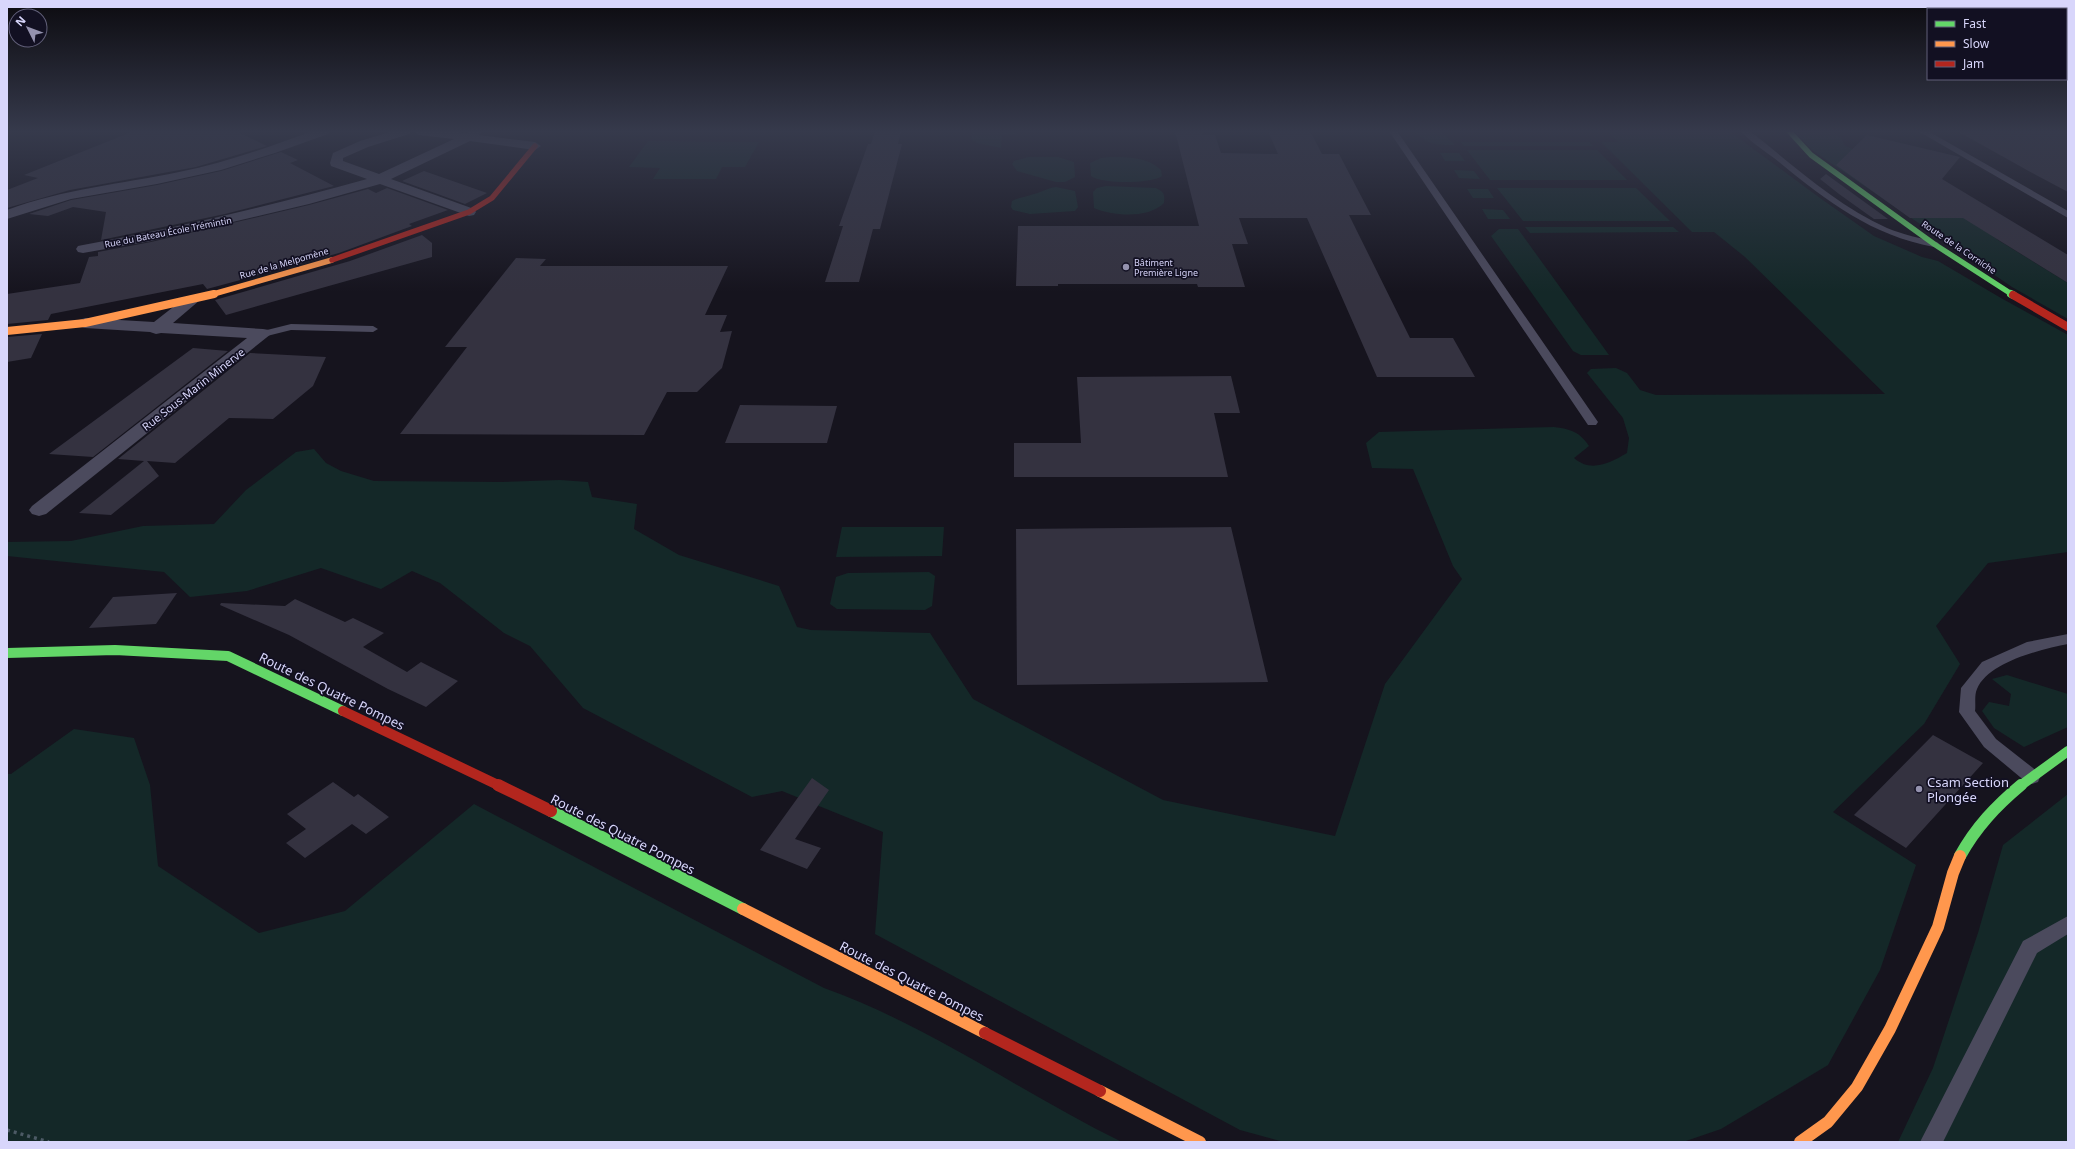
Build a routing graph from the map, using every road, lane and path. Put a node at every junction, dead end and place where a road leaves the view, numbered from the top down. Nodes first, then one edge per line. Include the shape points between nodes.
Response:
1 (126, 185) edge
2 (361, 185) edge
3 (391, 185) edge
4 (503, 185) edge
5 (1430, 185) edge
6 (1816, 185) edge
7 (1853, 185) edge
8 (2015, 185) edge
9 (469, 212) junction
10 (7, 215) edge
11 (2068, 215) edge
12 (1934, 244) junction
13 (83, 249) dead end
14 (192, 300) junction
15 (85, 323) junction
16 (2068, 327) edge
17 (156, 329) junction
18 (373, 329) dead end
19 (7, 331) edge
20 (263, 334) junction
21 (1592, 422) dead end
22 (39, 510) dead end
23 (2068, 639) edge
24 (7, 654) edge
25 (2068, 751) edge
26 (2032, 777) junction
27 (2068, 924) edge
28 (7, 1130) edge
29 (49, 1142) edge
30 (1200, 1142) edge
31 (1800, 1142) edge
32 (1931, 1142) edge

1 - 10 street via 73,193 34,203
2 - 13 street, Rue du Bateau École Trémintin via 242,218
3 - 9 street
4 - 9 street, Rue de la Melpomène via 492,198
5 - 21 lane
6 - 12 lane via 1853,213 1874,225 1920,243
7 - 12 street, Route de la Corniche
8 - 11 lane
9 - 14 street, Rue de la Melpomène via 344,257
12 - 16 street, Route de la Corniche via 2027,304
14 - 15 street, Rue de la Melpomène
14 - 17 street
15 - 17 street, Rue Sous-Marin Minerve
15 - 19 street, Rue de la Melpomène
17 - 20 street, Rue Sous-Marin Minerve
18 - 20 lane via 290,327
20 - 22 street, Rue Sous-Marin Minerve
23 - 26 lane via 2032,646 1987,666 1969,688 1967,712 1990,743
24 - 30 street, Route des Quatre Pompes via 115,650 228,656 529,800
25 - 26 street
26 - 31 street via 1998,804 1968,838 1953,873 1938,927 1890,1029 1857,1087 1828,1122
27 - 32 lane via 2030,947
28 - 29 path

